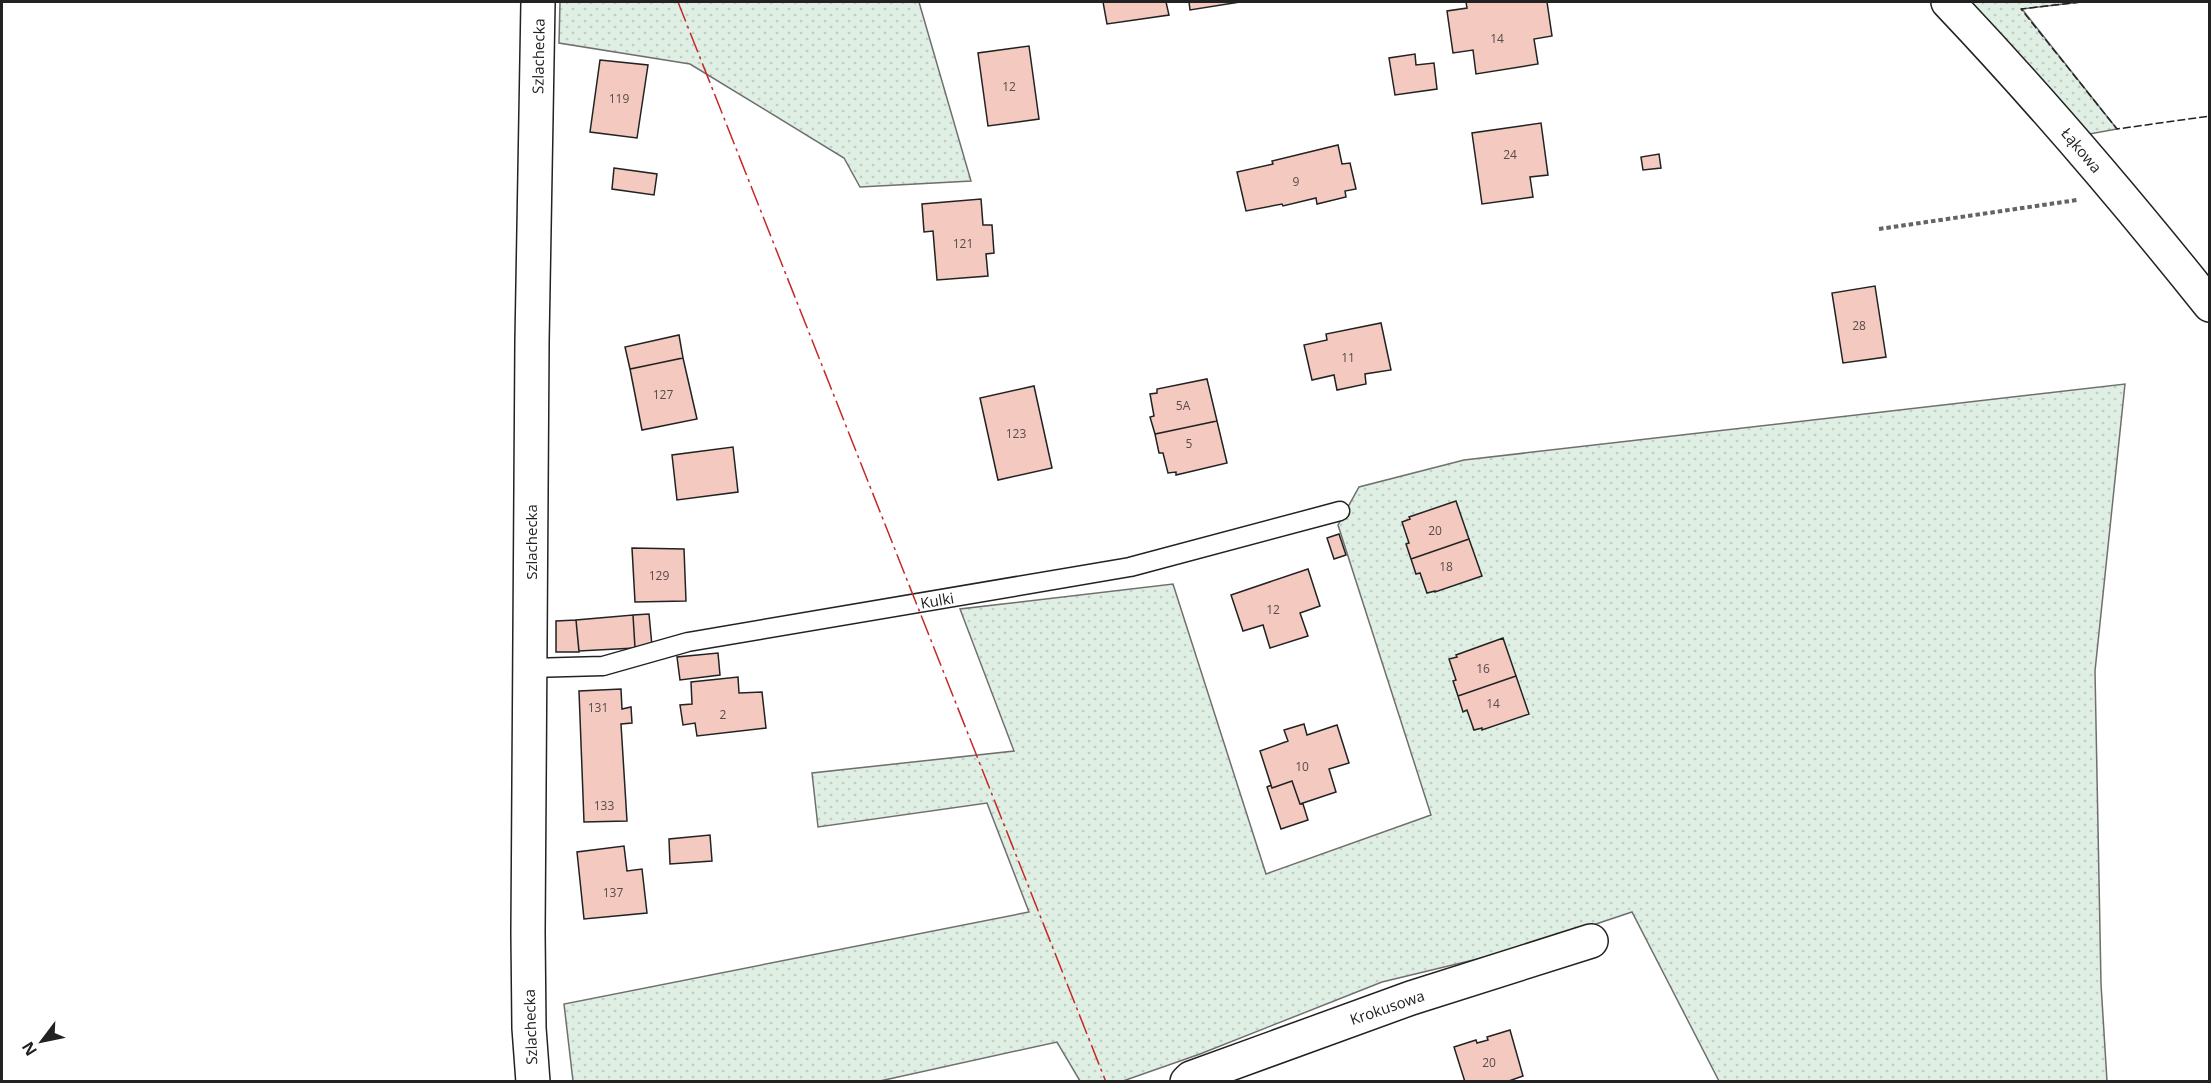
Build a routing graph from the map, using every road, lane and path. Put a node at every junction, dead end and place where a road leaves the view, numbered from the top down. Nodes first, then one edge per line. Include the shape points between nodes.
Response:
1 (538, 2) edge
2 (1948, 2) edge
3 (2119, 194) junction
4 (1879, 229) dead end
5 (2210, 305) edge
6 (1340, 511) dead end
7 (530, 668) junction
8 (1590, 941) dead end
9 (532, 1082) edge
10 (1187, 1082) edge

1 - 7 street, Szlachecka
2 - 3 street, Łąkowa via 2020,78
3 - 4 path
3 - 5 street, Łąkowa
6 - 7 lane, Kulki via 1130,567 688,642 603,666
7 - 9 street, Szlachecka
8 - 10 street, Krokusowa via 1411,998

